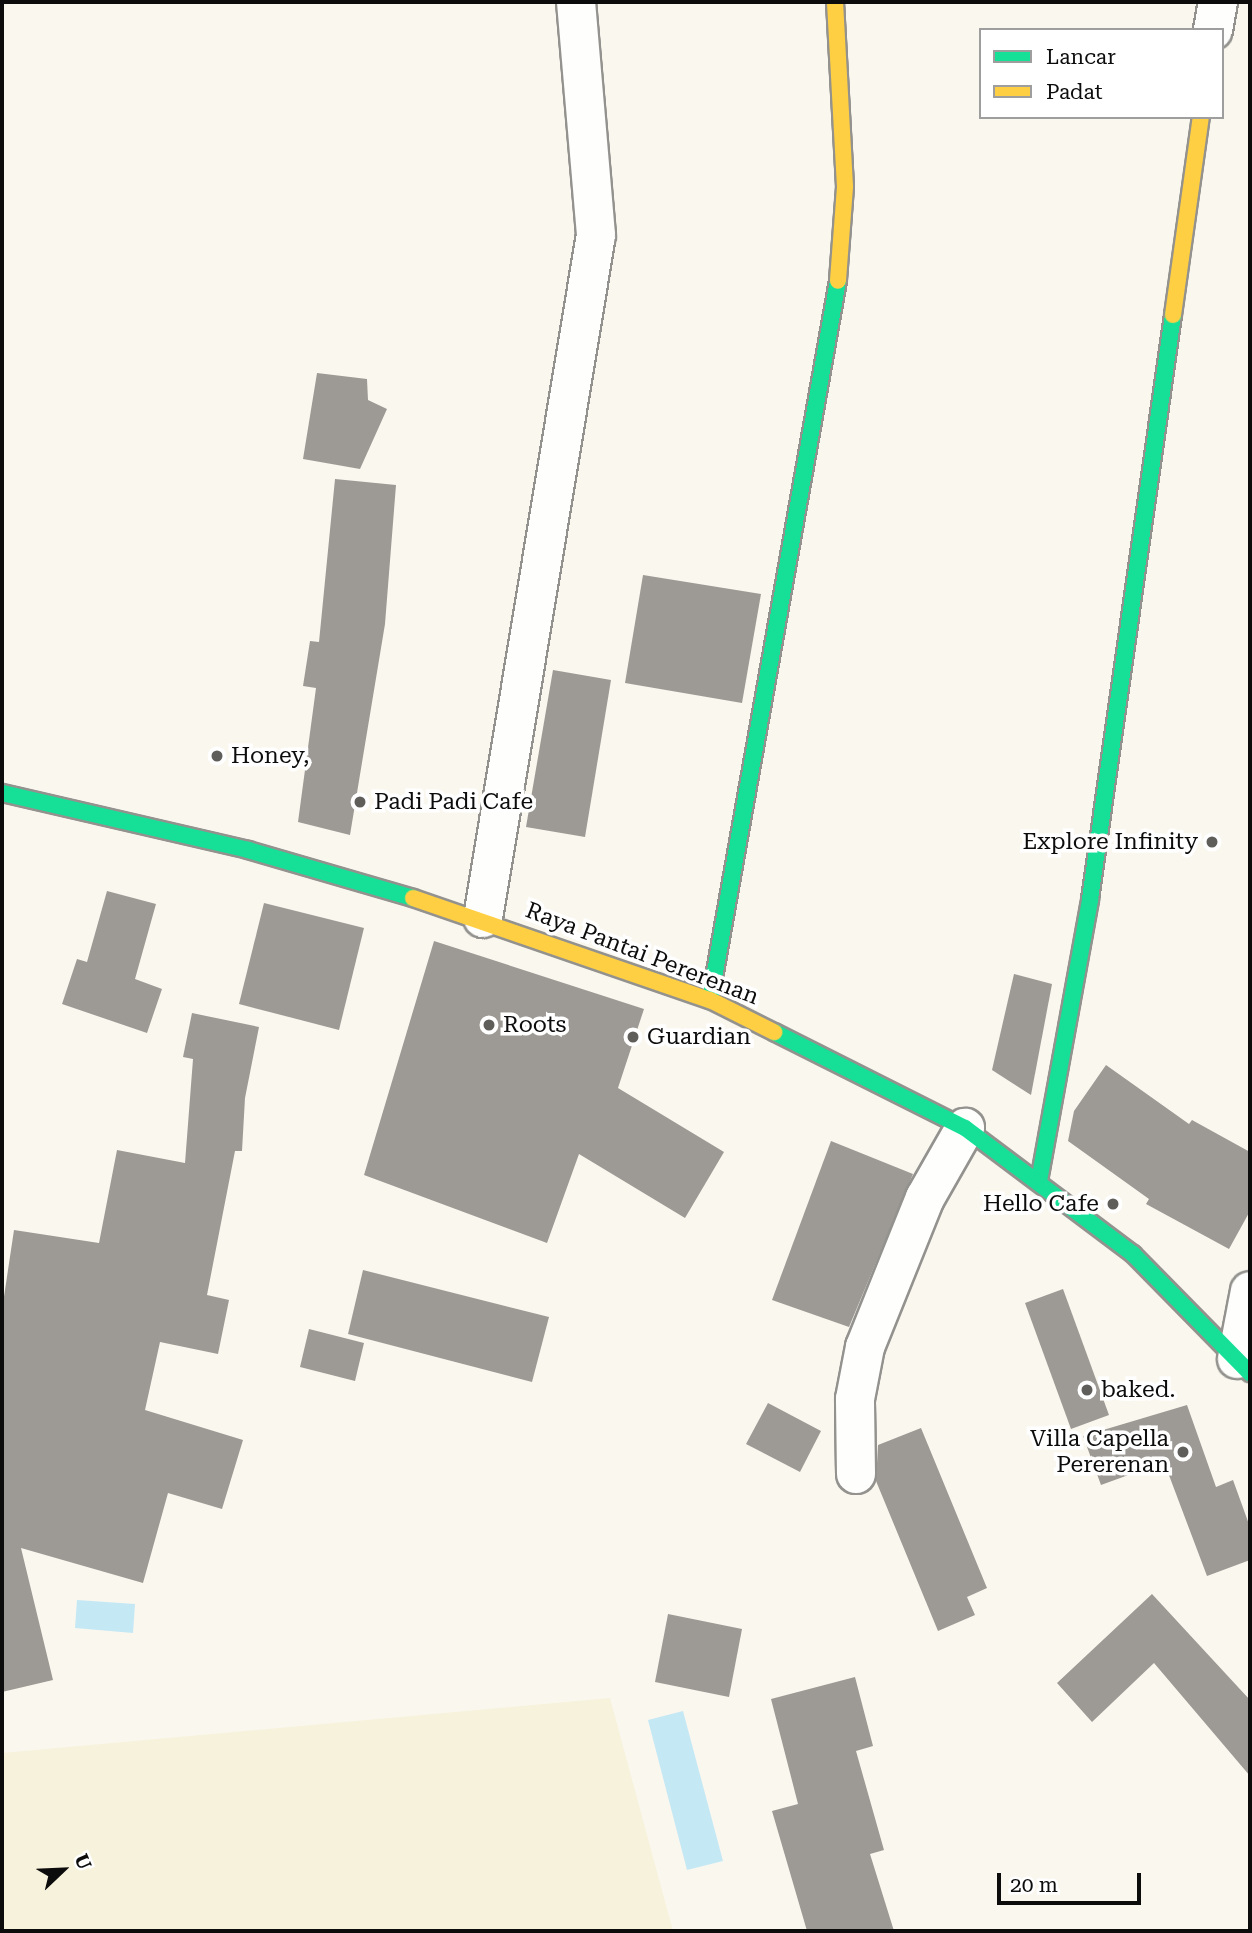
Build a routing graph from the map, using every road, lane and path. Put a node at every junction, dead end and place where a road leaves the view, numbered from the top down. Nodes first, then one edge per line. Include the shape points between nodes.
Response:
1 (576, 2) edge
2 (835, 2) edge
3 (1217, 2) edge
4 (1213, 28) edge
5 (1201, 119) edge
6 (2, 793) edge
7 (483, 918) junction
8 (710, 1000) junction
9 (965, 1128) junction
10 (1040, 1181) junction
11 (1250, 1291) edge
12 (1244, 1366) edge
13 (856, 1474) dead end

1 - 7 street via 596,235
2 - 8 street via 845,187 837,301
3 - 4 street
5 - 10 street via 1090,899
6 - 7 street, Raya Pantai Pererenan via 248,850
7 - 8 street, Raya Pantai Pererenan
8 - 9 street, Raya Pantai Pererenan
9 - 10 street, Raya Pantai Pererenan
9 - 13 street via 925,1198 865,1347 855,1399
10 - 12 street, Raya Pantai Pererenan via 1133,1254
11 - 12 street

